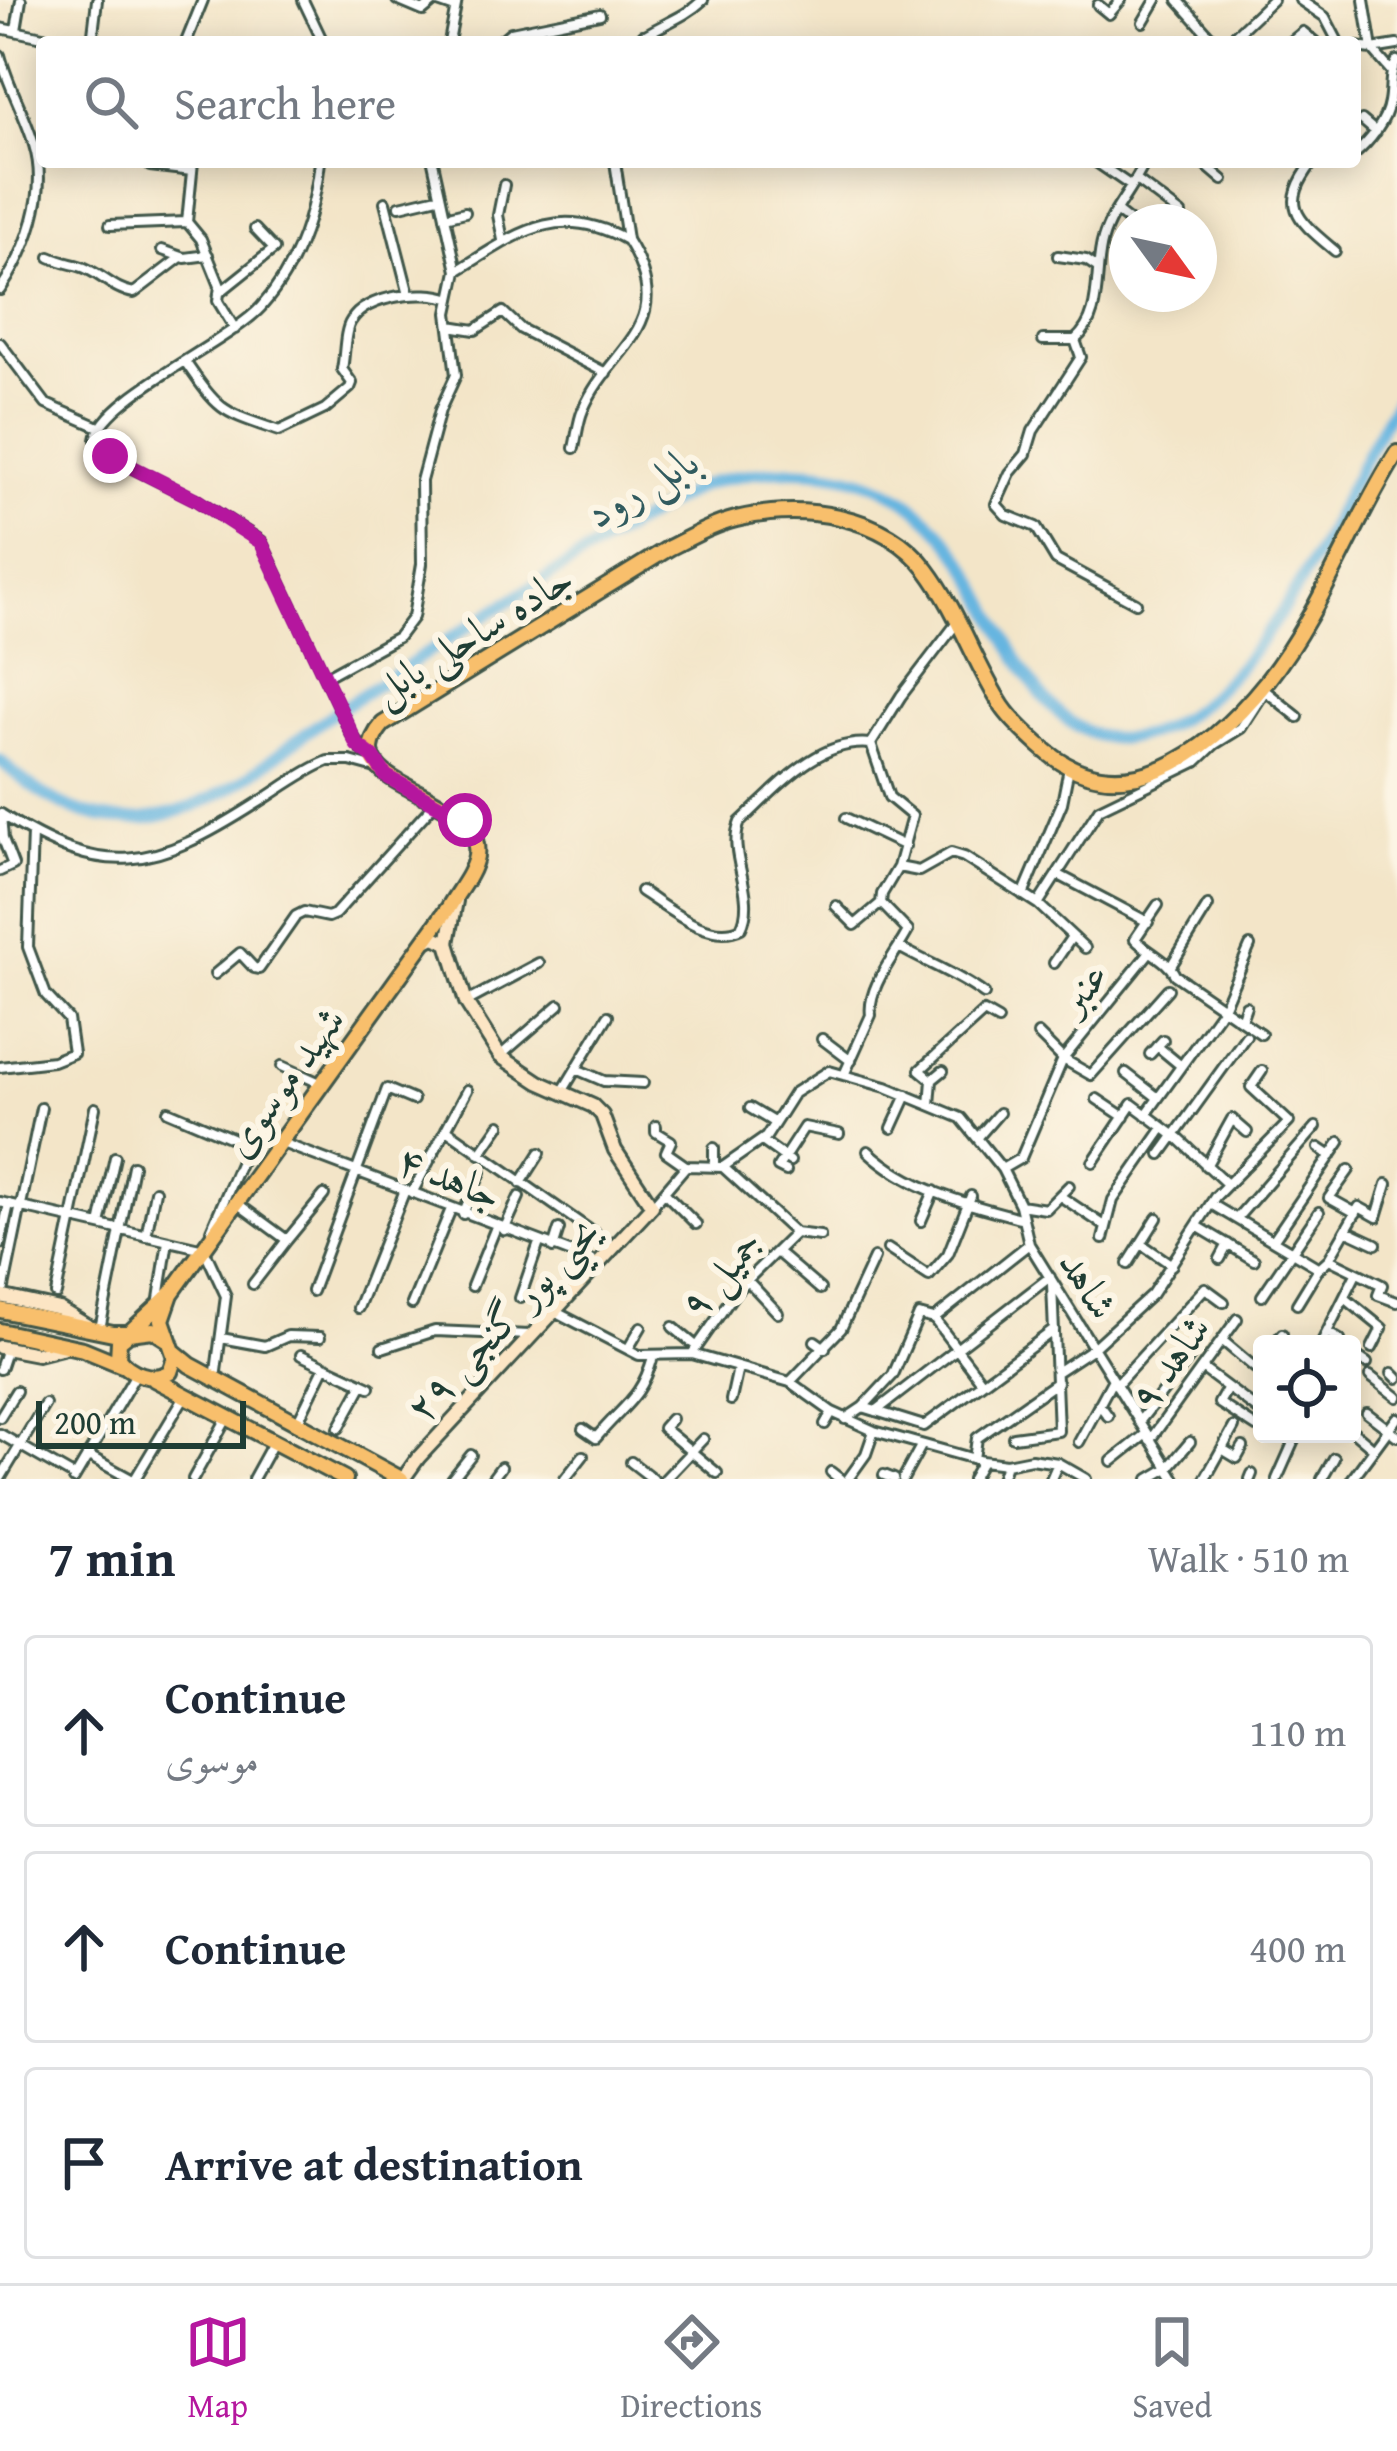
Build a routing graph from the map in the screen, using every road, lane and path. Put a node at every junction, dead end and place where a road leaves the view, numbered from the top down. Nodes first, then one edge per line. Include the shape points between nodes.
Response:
1 (21, 0) edge
2 (98, 0) edge
3 (203, 0) edge
4 (303, 0) edge
5 (401, 0) edge
6 (703, 0) edge
7 (1121, 0) edge
8 (1156, 0) edge
9 (1178, 0) edge
10 (1272, 0) edge
11 (1300, 0) edge
12 (1364, 0) edge
13 (456, 4) edge
14 (1098, 5) dead end
15 (600, 14) dead end
16 (1142, 22) dead end
17 (0, 28) edge
18 (16, 30) junction
19 (46, 36) edge
20 (94, 36) edge
21 (188, 36) edge
22 (320, 36) edge
23 (450, 36) edge
24 (506, 36) edge
25 (645, 36) edge
26 (1211, 36) edge
27 (1232, 36) edge
28 (1335, 36) edge
29 (1397, 45) edge
30 (1361, 48) edge
31 (1372, 49) junction
32 (0, 55) edge
33 (1397, 62) edge
34 (1391, 71) junction
35 (1393, 108) edge
36 (1362, 120) dead end
37 (1376, 132) junction
38 (1361, 148) edge
39 (36, 149) edge
40 (37, 168) edge
41 (193, 168) edge
42 (319, 168) edge
43 (434, 168) edge
44 (616, 168) edge
45 (1107, 168) edge
46 (1142, 168) edge
47 (1209, 168) edge
48 (1308, 168) edge
49 (1223, 180) dead end
50 (1134, 183) junction
51 (504, 185) dead end
52 (438, 197) junction
53 (385, 202) dead end
54 (1120, 204) edge
55 (1166, 204) edge
56 (400, 206) dead end
57 (465, 212) dead end
58 (446, 217) junction
59 (187, 222) junction
60 (1109, 224) edge
61 (110, 225) dead end
62 (255, 229) dead end
63 (502, 240) junction
64 (627, 240) junction
65 (162, 250) dead end
66 (1335, 250) dead end
67 (208, 254) junction
68 (181, 256) junction
69 (1058, 256) dead end
70 (50, 257) dead end
71 (1100, 268) junction
72 (457, 271) junction
73 (0, 290) edge
74 (218, 294) junction
75 (409, 295) junction
76 (451, 299) junction
77 (450, 326) junction
78 (235, 329) junction
79 (1042, 340) dead end
80 (1075, 340) junction
81 (0, 344) edge
82 (186, 362) junction
83 (606, 373) junction
84 (99, 427) junction
85 (574, 448) dead end
86 (1397, 453) edge
87 (1136, 603) dead end
88 (957, 623) junction
89 (325, 677) junction
90 (1264, 688) junction
91 (1298, 717) dead end
92 (871, 744) junction
93 (376, 763) junction
94 (1069, 769) junction
95 (436, 802) junction
96 (0, 813) edge
97 (846, 818) dead end
98 (32, 833) junction
99 (905, 846) junction
100 (898, 867) junction
101 (0, 871) edge
102 (1057, 874) junction
103 (460, 888) junction
104 (641, 891) dead end
105 (1023, 895) junction
106 (881, 903) junction
107 (1038, 904) junction
108 (1158, 905) dead end
109 (836, 906) dead end
110 (1208, 906) dead end
111 (1148, 922) junction
112 (1071, 938) junction
113 (423, 943) junction
114 (448, 943) junction
115 (1250, 946) dead end
116 (899, 947) junction
117 (1085, 948) dead end
118 (1148, 954) junction
119 (538, 963) dead end
120 (1054, 963) dead end
121 (1171, 966) junction
122 (215, 974) dead end
123 (1168, 989) dead end
124 (984, 994) dead end
125 (466, 1002) junction
126 (560, 1005) dead end
127 (1246, 1006) dead end
128 (1223, 1008) junction
129 (608, 1016) dead end
130 (998, 1020) dead end
131 (1241, 1021) junction
132 (1038, 1034) dead end
133 (1261, 1034) dead end
134 (1246, 1036) dead end
135 (822, 1039) dead end
136 (1157, 1046) dead end
137 (500, 1056) junction
138 (1063, 1059) junction
139 (850, 1060) junction
140 (1180, 1065) junction
141 (282, 1066) dead end
142 (0, 1067) edge
143 (576, 1069) junction
144 (943, 1071) dead end
145 (1262, 1071) dead end
146 (1126, 1073) dead end
147 (844, 1075) junction
148 (932, 1080) junction
149 (643, 1083) dead end
150 (322, 1084) junction
151 (467, 1090) dead end
152 (562, 1092) junction
153 (907, 1095) junction
154 (1157, 1097) junction
155 (413, 1100) dead end
156 (1097, 1100) dead end
157 (930, 1105) junction
158 (41, 1108) dead end
159 (95, 1108) dead end
160 (750, 1108) dead end
161 (168, 1112) dead end
162 (999, 1113) dead end
163 (1146, 1115) junction
164 (1124, 1117) junction
165 (775, 1123) junction
166 (500, 1125) dead end
167 (656, 1126) dead end
168 (1316, 1127) dead end
169 (892, 1128) dead end
170 (1163, 1128) junction
171 (446, 1129) junction
172 (1247, 1132) dead end
173 (839, 1134) dead end
174 (979, 1136) junction
175 (1176, 1137) junction
176 (762, 1141) junction
177 (280, 1142) junction
178 (1340, 1142) dead end
179 (714, 1148) dead end
180 (1319, 1148) dead end
181 (868, 1151) dead end
182 (540, 1153) dead end
183 (480, 1154) junction
184 (1161, 1154) dead end
185 (1331, 1156) junction
186 (115, 1157) dead end
187 (1093, 1162) dead end
188 (133, 1166) dead end
189 (686, 1166) junction
190 (718, 1166) junction
191 (1207, 1166) junction
192 (1002, 1169) junction
193 (354, 1171) junction
194 (1349, 1171) dead end
195 (481, 1172) dead end
196 (521, 1183) junction
197 (1227, 1184) junction
198 (1387, 1184) dead end
199 (1069, 1186) dead end
200 (155, 1191) dead end
201 (934, 1191) junction
202 (408, 1192) junction
203 (664, 1192) junction
204 (324, 1196) dead end
205 (1060, 1196) junction
206 (519, 1197) dead end
207 (970, 1200) junction
208 (4, 1203) edge
209 (237, 1203) junction
210 (1211, 1204) junction
211 (1020, 1205) junction
212 (652, 1206) junction
213 (21, 1207) junction
214 (451, 1209) junction
215 (1319, 1212) dead end
216 (463, 1214) junction
217 (1356, 1214) junction
218 (1020, 1217) junction
219 (1157, 1218) dead end
220 (1237, 1218) junction
221 (70, 1219) junction
222 (921, 1221) dead end
223 (696, 1224) dead end
224 (100, 1225) junction
225 (1106, 1226) junction
226 (1197, 1226) junction
227 (500, 1228) junction
228 (560, 1229) dead end
229 (119, 1230) junction
230 (1348, 1232) junction
231 (795, 1233) junction
232 (146, 1236) junction
233 (820, 1236) dead end
234 (1274, 1239) junction
235 (287, 1240) junction
236 (1103, 1240) dead end
237 (168, 1241) junction
238 (539, 1243) junction
239 (0, 1244) edge
240 (1029, 1244) junction
241 (1228, 1244) junction
242 (1376, 1244) dead end
243 (1143, 1245) junction
244 (206, 1246) junction
245 (614, 1247) junction
246 (553, 1248) junction
247 (888, 1249) dead end
248 (1294, 1250) junction
249 (778, 1253) junction
250 (874, 1258) dead end
251 (1220, 1259) dead end
252 (1329, 1259) junction
253 (598, 1264) junction
254 (1128, 1264) dead end
255 (1172, 1265) junction
256 (1240, 1265) dead end
257 (1319, 1268) junction
258 (1356, 1274) junction
259 (1051, 1280) junction
260 (748, 1281) junction
261 (253, 1285) dead end
262 (472, 1286) dead end
263 (820, 1289) dead end
264 (311, 1291) dead end
265 (56, 1294) dead end
266 (171, 1294) junction
267 (1262, 1295) dead end
268 (1220, 1296) dead end
269 (520, 1298) dead end
270 (1345, 1298) junction
271 (0, 1300) edge
272 (1397, 1302) edge
273 (412, 1304) dead end
274 (1297, 1304) dead end
275 (358, 1308) dead end
276 (157, 1310) junction
277 (554, 1311) junction
278 (778, 1313) dead end
279 (934, 1319) junction
280 (1237, 1319) dead end
281 (641, 1327) dead end
282 (673, 1327) dead end
283 (94, 1329) junction
284 (1054, 1330) junction
285 (0, 1331) edge
286 (130, 1333) junction
287 (1328, 1333) joint
288 (532, 1335) junction
289 (1331, 1335) edge
290 (320, 1337) dead end
291 (221, 1338) junction
292 (815, 1341) dead end
293 (1223, 1341) junction
294 (170, 1345) junction
295 (70, 1346) junction
296 (955, 1346) junction
297 (3, 1347) edge
298 (382, 1348) dead end
299 (825, 1348) junction
300 (1093, 1348) junction
301 (1372, 1348) dead end
302 (628, 1349) junction
303 (694, 1350) junction
304 (1194, 1352) dead end
305 (301, 1355) dead end
306 (653, 1357) junction
307 (1361, 1359) edge
308 (1367, 1363) dead end
309 (190, 1365) junction
310 (325, 1366) junction
311 (1253, 1366) edge
312 (738, 1368) junction
313 (0, 1369) edge
314 (1203, 1369) junction
315 (137, 1372) junction
316 (1058, 1376) junction
317 (1370, 1376) dead end
318 (215, 1379) junction
319 (790, 1382) junction
320 (982, 1382) junction
321 (1114, 1382) junction
322 (1395, 1385) edge
323 (1227, 1388) junction
324 (16, 1390) dead end
325 (186, 1394) junction
326 (731, 1400) dead end
327 (45, 1404) dead end
328 (1099, 1404) junction
329 (863, 1407) junction
330 (1253, 1407) edge
331 (876, 1411) junction
332 (832, 1412) junction
333 (1367, 1413) dead end
334 (1108, 1416) dead end
335 (0, 1417) edge
336 (228, 1417) junction
337 (1397, 1418) edge
338 (670, 1419) dead end
339 (845, 1419) junction
340 (1139, 1422) junction
341 (297, 1423) junction
342 (825, 1424) dead end
343 (1253, 1424) edge
344 (243, 1425) junction
345 (1234, 1427) dead end
346 (339, 1428) dead end
347 (583, 1429) dead end
348 (874, 1431) junction
349 (1393, 1433) edge
350 (0, 1434) edge
351 (1013, 1437) dead end
352 (1148, 1437) junction
353 (1361, 1438) edge
354 (703, 1439) dead end
355 (274, 1442) junction
356 (1078, 1442) dead end
357 (1190, 1442) dead end
358 (1293, 1443) edge
359 (20, 1446) junction
360 (921, 1446) junction
361 (1244, 1447) dead end
362 (1222, 1449) junction
363 (1374, 1449) junction
364 (691, 1451) junction
365 (88, 1455) junction
366 (471, 1455) dead end
367 (583, 1456) dead end
368 (1334, 1458) dead end
369 (978, 1460) junction
370 (1112, 1461) dead end
371 (631, 1462) dead end
372 (1058, 1463) junction
373 (316, 1464) junction
374 (1006, 1464) junction
375 (501, 1466) dead end
376 (1168, 1468) junction
377 (831, 1472) dead end
378 (717, 1473) dead end
379 (1081, 1477) edge
380 (74, 1478) edge
381 (1355, 1478) edge
382 (0, 1479) edge
383 (133, 1479) edge
384 (193, 1479) edge
385 (253, 1479) edge
386 (308, 1479) edge
387 (345, 1479) edge
388 (402, 1479) edge
389 (452, 1479) edge
390 (492, 1479) edge
391 (565, 1479) edge
392 (653, 1479) edge
393 (665, 1479) edge
394 (844, 1479) edge
395 (903, 1479) edge
396 (972, 1479) edge
397 (1001, 1479) edge
398 (1051, 1479) edge
399 (1149, 1479) edge
400 (1175, 1479) edge
401 (1205, 1479) edge
402 (1277, 1479) edge
403 (1322, 1479) edge

1 - 18 street
2 - 20 street
3 - 21 street
4 - 22 street
5 - 13 street via 423,11 435,1
6 - 25 street
7 - 14 street via 1109,14
8 - 16 street
9 - 26 street
10 - 27 street
11 - 28 street via 1325,17
12 - 31 street
13 - 23 street
15 - 24 street
17 - 18 street
18 - 19 street
29 - 31 street
30 - 31 street
31 - 34 street
32 - 39 street
33 - 34 street
34 - 35 street
35 - 37 street
36 - 37 street
37 - 38 street
40 - 73 street via 26,242
41 - 59 street
42 - 78 street via 315,206 283,278
43 - 52 street
44 - 64 street
45 - 50 street
46 - 50 street
47 - 49 street
48 - 66 street via 1295,186 1294,205
50 - 54 street
50 - 55 street
51 - 63 street
52 - 56 street
52 - 58 street
53 - 75 street
57 - 58 street
58 - 72 street
59 - 61 street
59 - 67 street
60 - 71 street
62 - 74 street via 274,248
63 - 64 street via 550,221
63 - 72 street
64 - 83 street via 643,276 643,325
65 - 68 street
67 - 68 street
67 - 74 street
68 - 70 street via 134,292
69 - 71 street
71 - 80 street via 1085,331
72 - 76 street
74 - 78 street
75 - 76 street
75 - 82 street via 368,303 347,324 342,369 350,388 294,427 279,431 225,412
76 - 77 street
77 - 83 street via 475,330 503,312
77 - 89 street via 456,375 421,482 413,617 398,637
78 - 82 street
79 - 80 street
80 - 87 street via 1082,357 996,504 1036,526 1055,560
81 - 84 street via 46,404
82 - 84 street via 140,388
83 - 85 street via 582,411
84 - 89 street via 97,445 110,456 261,542
86 - 90 main road via 1304,630
88 - 92 street
88 - 93 main road, جاده ساحلی بابل via 926,568 886,535 830,514 758,514 669,548 383,724 374,739
88 - 94 main road, جاده ساحلی بابل via 1002,707
89 - 93 street via 351,734
90 - 91 street
90 - 94 main road via 1216,735 1168,766 1104,779
90 - 102 street via 1241,728 1196,762 1099,809
92 - 99 street via 889,797 912,816
92 - 104 street via 824,750 740,822 746,913 737,932 698,925
93 - 95 main road
93 - 98 street via 328,761 213,832 125,861 95,859
94 - 105 street
95 - 103 main road, شهید موسوی via 465,820 475,838 474,865
95 - 122 street via 335,914 304,912 259,968 240,953
96 - 98 street
96 - 101 street via 13,865
97 - 99 street
98 - 142 street via 28,947 46,994 68,1019 73,1053
99 - 100 street
100 - 105 street via 919,872 951,854
100 - 106 street
102 - 107 street
102 - 111 street
103 - 113 main road, شهید موسوی
103 - 114 main road
105 - 107 street
106 - 109 street via 855,925
106 - 116 street via 908,931
107 - 112 street
108 - 111 street
110 - 121 street
111 - 118 street via 1135,939
112 - 117 street
112 - 120 street
113 - 114 main road
113 - 150 main road, شهید موسوی
114 - 125 main road
115 - 128 street
116 - 124 street
116 - 139 street
118 - 121 street
118 - 138 street, عنبر
119 - 125 street
121 - 128 street
123 - 138 street via 1091,1075
125 - 137 main road
126 - 137 street
127 - 131 street
128 - 131 street
128 - 140 street
129 - 143 street
130 - 148 street via 984,1012 920,1070
131 - 133 street
132 - 138 street
134 - 175 street
135 - 139 street
136 - 140 street
137 - 152 main road
138 - 192 street, عنبر via 1021,1158
139 - 147 street
140 - 154 street
141 - 150 street
143 - 149 street via 604,1081
143 - 152 street
144 - 148 street
145 - 197 street via 1251,1087 1289,1122
146 - 154 street
147 - 153 street
147 - 165 street via 829,1071 794,1093
148 - 157 street
150 - 177 main road, شهید موسوی
151 - 171 street
152 - 212 main road via 602,1115 614,1150
153 - 157 street
153 - 169 street
154 - 163 street
155 - 193 street via 388,1089
156 - 164 street
157 - 174 street, شاهد
158 - 213 street
159 - 221 street
160 - 165 street
161 - 244 street via 248,1145
162 - 174 street
163 - 164 street via 1132,1104
163 - 170 street
164 - 187 street
165 - 176 street
166 - 183 street
167 - 189 street via 671,1141 666,1152
168 - 220 street
170 - 175 street
170 - 225 street via 1113,1200
171 - 183 street
171 - 202 street
172 - 191 street via 1232,1120
173 - 176 street via 804,1126 787,1164
174 - 192 street, شاهد
175 - 184 street
175 - 191 street
176 - 190 street
177 - 193 street, جاهد ۴
177 - 209 main road, شهید موسوی
178 - 185 street
179 - 190 street
180 - 185 street
181 - 201 street
182 - 196 street
183 - 196 street
185 - 234 street
186 - 224 street
188 - 229 street
189 - 190 street
189 - 203 street
190 - 231 street
191 - 197 street
192 - 211 street, شاهد
193 - 202 street, جاهد ۴
193 - 264 street
194 - 217 street via 1329,1198
195 - 216 street
196 - 245 street
197 - 210 street
198 - 217 street via 1377,1217 1359,1208
199 - 205 street
200 - 232 street
201 - 207 street
201 - 222 street
202 - 214 street, جاهد ۴
202 - 275 street
203 - 212 street
203 - 223 street
204 - 235 street
205 - 211 street via 1046,1209
205 - 225 street
206 - 227 street
207 - 218 street
207 - 247 street via 948,1254 929,1276
208 - 213 street
208 - 239 street
209 - 235 street
209 - 244 main road, شهید موسوی
210 - 220 street
210 - 226 street
211 - 218 street, شاهد
212 - 245 main road, یحیی پور گنجی ۲۹
213 - 221 street
213 - 271 street
214 - 216 street, جاهد ۴
214 - 273 street
215 - 248 street
216 - 227 street, جاهد ۴
217 - 230 street
218 - 240 street, شاهد
219 - 243 street
220 - 234 street
221 - 224 street
221 - 265 street
224 - 229 street
225 - 236 street
226 - 241 street
226 - 255 street
227 - 238 street, جاهد ۴
227 - 262 street
228 - 246 street
229 - 232 street
229 - 283 street
230 - 242 street
230 - 252 street
231 - 233 street
231 - 249 street, جمیل ۹
232 - 237 street
234 - 248 street
235 - 261 street
237 - 244 street
237 - 276 street
238 - 246 street, جاهد ۴
238 - 269 street
240 - 259 street, شاهد
240 - 279 street
241 - 251 street
241 - 256 street via 1250,1258
243 - 254 street
243 - 255 street
244 - 266 main road, شهید موسوی
244 - 291 street via 226,1296
245 - 253 main road, یحیی پور گنجی ۲۹
246 - 253 street, جاهد ۴
248 - 257 street
248 - 267 street
249 - 260 street, جمیل ۹
249 - 263 street
250 - 299 street
252 - 257 street
252 - 258 street
253 - 277 main road, یحیی پور گنجی ۲۹
255 - 300 street
257 - 274 street
258 - 270 street
258 - 272 street
259 - 284 street
259 - 296 street
259 - 300 street, شاهد
260 - 278 street
260 - 303 street, جمیل ۹
266 - 276 main road, شهید موسوی
266 - 294 main road via 163,1320
268 - 321 street via 1204,1288
270 - 287 street
270 - 301 street via 1382,1328
271 - 283 main road
276 - 286 main road, شهید موسوی
277 - 288 main road, یحیی پور گنجی ۲۹
277 - 302 street
279 - 296 street
279 - 329 street via 920,1315 893,1375
280 - 293 street, شاهد ۹
281 - 302 street
282 - 303 street
283 - 286 main road
284 - 316 street
284 - 320 street
285 - 295 main road
286 - 294 main road via 153,1330
286 - 315 main road via 116,1349
287 - 289 street
288 - 298 street via 435,1331
288 - 388 main road, یحیی پور گنجی ۲۹
290 - 291 street via 288,1336 266,1346
291 - 318 street
292 - 299 street
293 - 311 street
293 - 314 street, شاهد ۹
294 - 309 main road
294 - 315 main road via 170,1372
295 - 297 main road via 37,1354
295 - 315 main road
296 - 320 street
296 - 331 street
297 - 313 street
299 - 319 street
300 - 316 street
300 - 321 street, شاهد
302 - 306 street
303 - 306 street
303 - 312 street
304 - 340 street
305 - 310 street
306 - 347 street via 636,1398 596,1438
307 - 308 street
309 - 318 main road
309 - 344 main road via 184,1383 236,1411
310 - 341 street
310 - 346 street via 367,1385
312 - 319 street
312 - 326 street
314 - 323 street
314 - 352 street, شاهد ۹
315 - 325 main road
315 - 365 street
316 - 351 street via 1058,1431
316 - 369 street via 977,1438
317 - 322 street
318 - 341 main road
319 - 332 street
320 - 331 street via 924,1426
321 - 328 street
321 - 340 street, شاهد
323 - 330 street
323 - 343 street via 1219,1403
324 - 335 street
325 - 336 main road
325 - 383 street
327 - 359 street
328 - 334 street
328 - 356 street
329 - 331 street
329 - 339 street
332 - 339 street
332 - 342 street
333 - 349 street
336 - 344 main road
336 - 384 street
337 - 349 street
338 - 364 street via 663,1428
339 - 348 street
340 - 352 street, شاهد
341 - 388 main road
344 - 355 main road
345 - 362 street
348 - 360 street
348 - 394 street
349 - 363 street
350 - 359 street
352 - 370 street, شاهد ۹
352 - 376 street, شاهد
353 - 363 street
354 - 364 street
355 - 373 main road
355 - 385 street
357 - 376 street
358 - 402 street
359 - 380 street
359 - 382 street
360 - 369 street
360 - 395 street
361 - 362 street via 1237,1458
362 - 401 street
363 - 381 street
364 - 378 street
364 - 393 street
365 - 380 street
365 - 383 street
366 - 389 street
367 - 391 street
368 - 403 street
369 - 374 street
369 - 396 street
371 - 392 street
372 - 374 street
372 - 379 street
372 - 398 street
373 - 386 street
373 - 387 main road
374 - 397 street
375 - 390 street
376 - 399 street
376 - 400 street, شاهد
377 - 394 street

